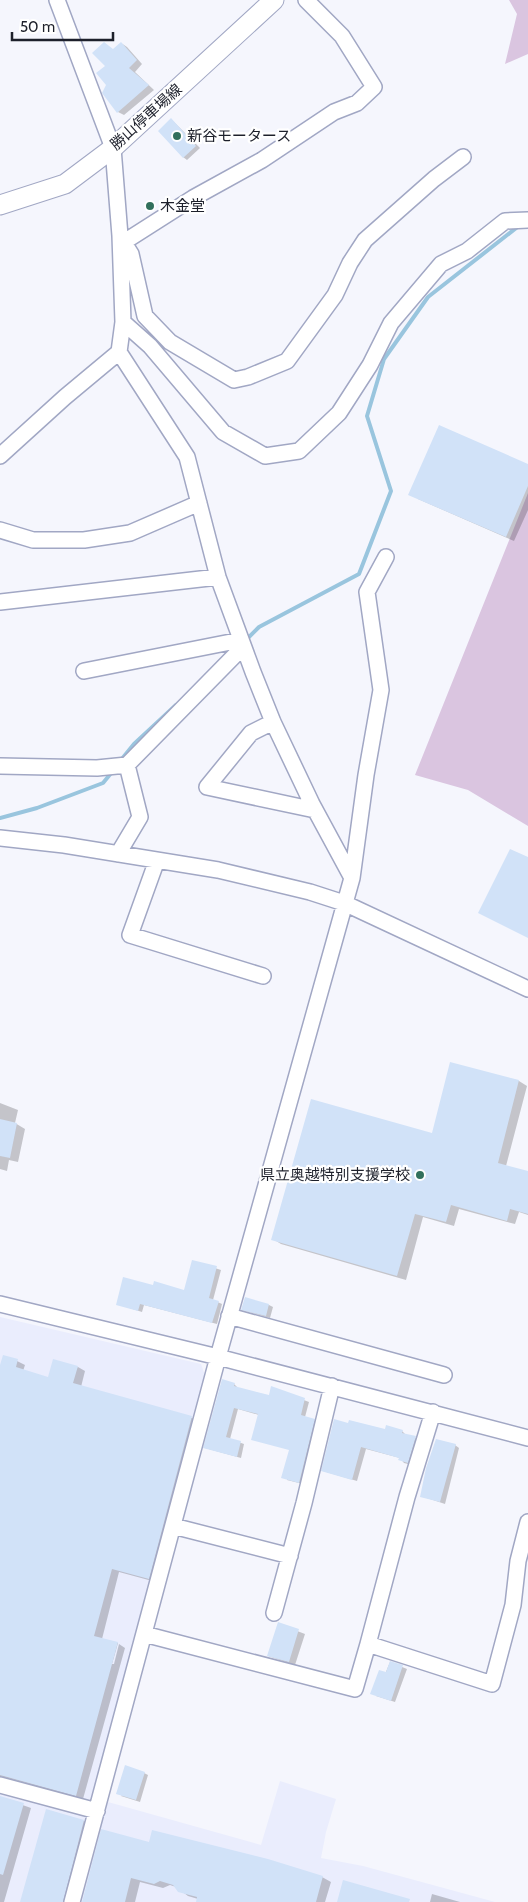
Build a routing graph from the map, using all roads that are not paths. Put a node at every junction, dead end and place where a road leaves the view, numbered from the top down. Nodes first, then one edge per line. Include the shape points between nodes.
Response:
1 (57, 0) edge
2 (274, 0) edge
3 (306, 0) edge
4 (113, 148) junction
5 (463, 156) dead end
6 (0, 205) edge
7 (528, 220) edge
8 (122, 239) junction
9 (123, 322) junction
10 (119, 352) junction
11 (0, 456) edge
12 (199, 503) junction
13 (0, 530) edge
14 (386, 557) dead end
15 (218, 577) junction
16 (0, 602) edge
17 (242, 643) junction
18 (84, 672) dead end
19 (273, 722) junction
20 (127, 765) junction
21 (0, 766) edge
22 (315, 810) junction
23 (0, 838) edge
24 (118, 854) junction
25 (157, 860) junction
26 (352, 878) junction
27 (344, 903) junction
28 (262, 976) dead end
29 (528, 989) edge
30 (1, 1308) edge
31 (229, 1316) junction
32 (218, 1356) junction
33 (444, 1375) dead end
34 (332, 1386) junction
35 (433, 1412) junction
36 (528, 1438) edge
37 (528, 1522) edge
38 (173, 1526) junction
39 (290, 1556) junction
40 (274, 1613) dead end
41 (144, 1634) junction
42 (368, 1644) junction
43 (0, 1785) edge
44 (97, 1810) junction
45 (72, 1902) edge

1 - 4 street
2 - 4 main road, 勝山停車場線
3 - 8 street via 342,36 374,87 356,102 334,112 262,160
4 - 6 main road, 勝山停車場線 via 65,184
4 - 8 street
5 - 8 street via 365,240 335,295 287,361 248,377 234,380 170,342 144,316 132,254
7 - 9 street via 505,221 467,251 441,264 390,323 370,365 339,412 299,451 265,456 223,432 150,346
8 - 9 street
9 - 10 street
10 - 11 street
10 - 12 street via 186,457
12 - 13 street via 130,533 84,540 33,540
12 - 15 street
14 - 26 street via 367,592 381,690
15 - 16 street
15 - 17 street
17 - 18 street
17 - 19 street
17 - 20 street
19 - 22 street
19 - 22 street via 250,733 207,787
20 - 21 street via 97,768
20 - 24 street via 140,817
22 - 26 street
23 - 24 street via 64,844
24 - 25 street
25 - 27 street via 218,870
25 - 28 street via 130,935
26 - 27 street
27 - 29 street
27 - 31 street
30 - 32 street
31 - 32 street
31 - 33 street
32 - 34 street
32 - 38 street
34 - 35 street
34 - 39 street
35 - 36 street
35 - 42 street
37 - 42 street via 518,1561 513,1605 492,1684
38 - 39 street
38 - 41 street
39 - 40 street
41 - 42 street via 355,1690
41 - 44 street
43 - 44 street
44 - 45 street

